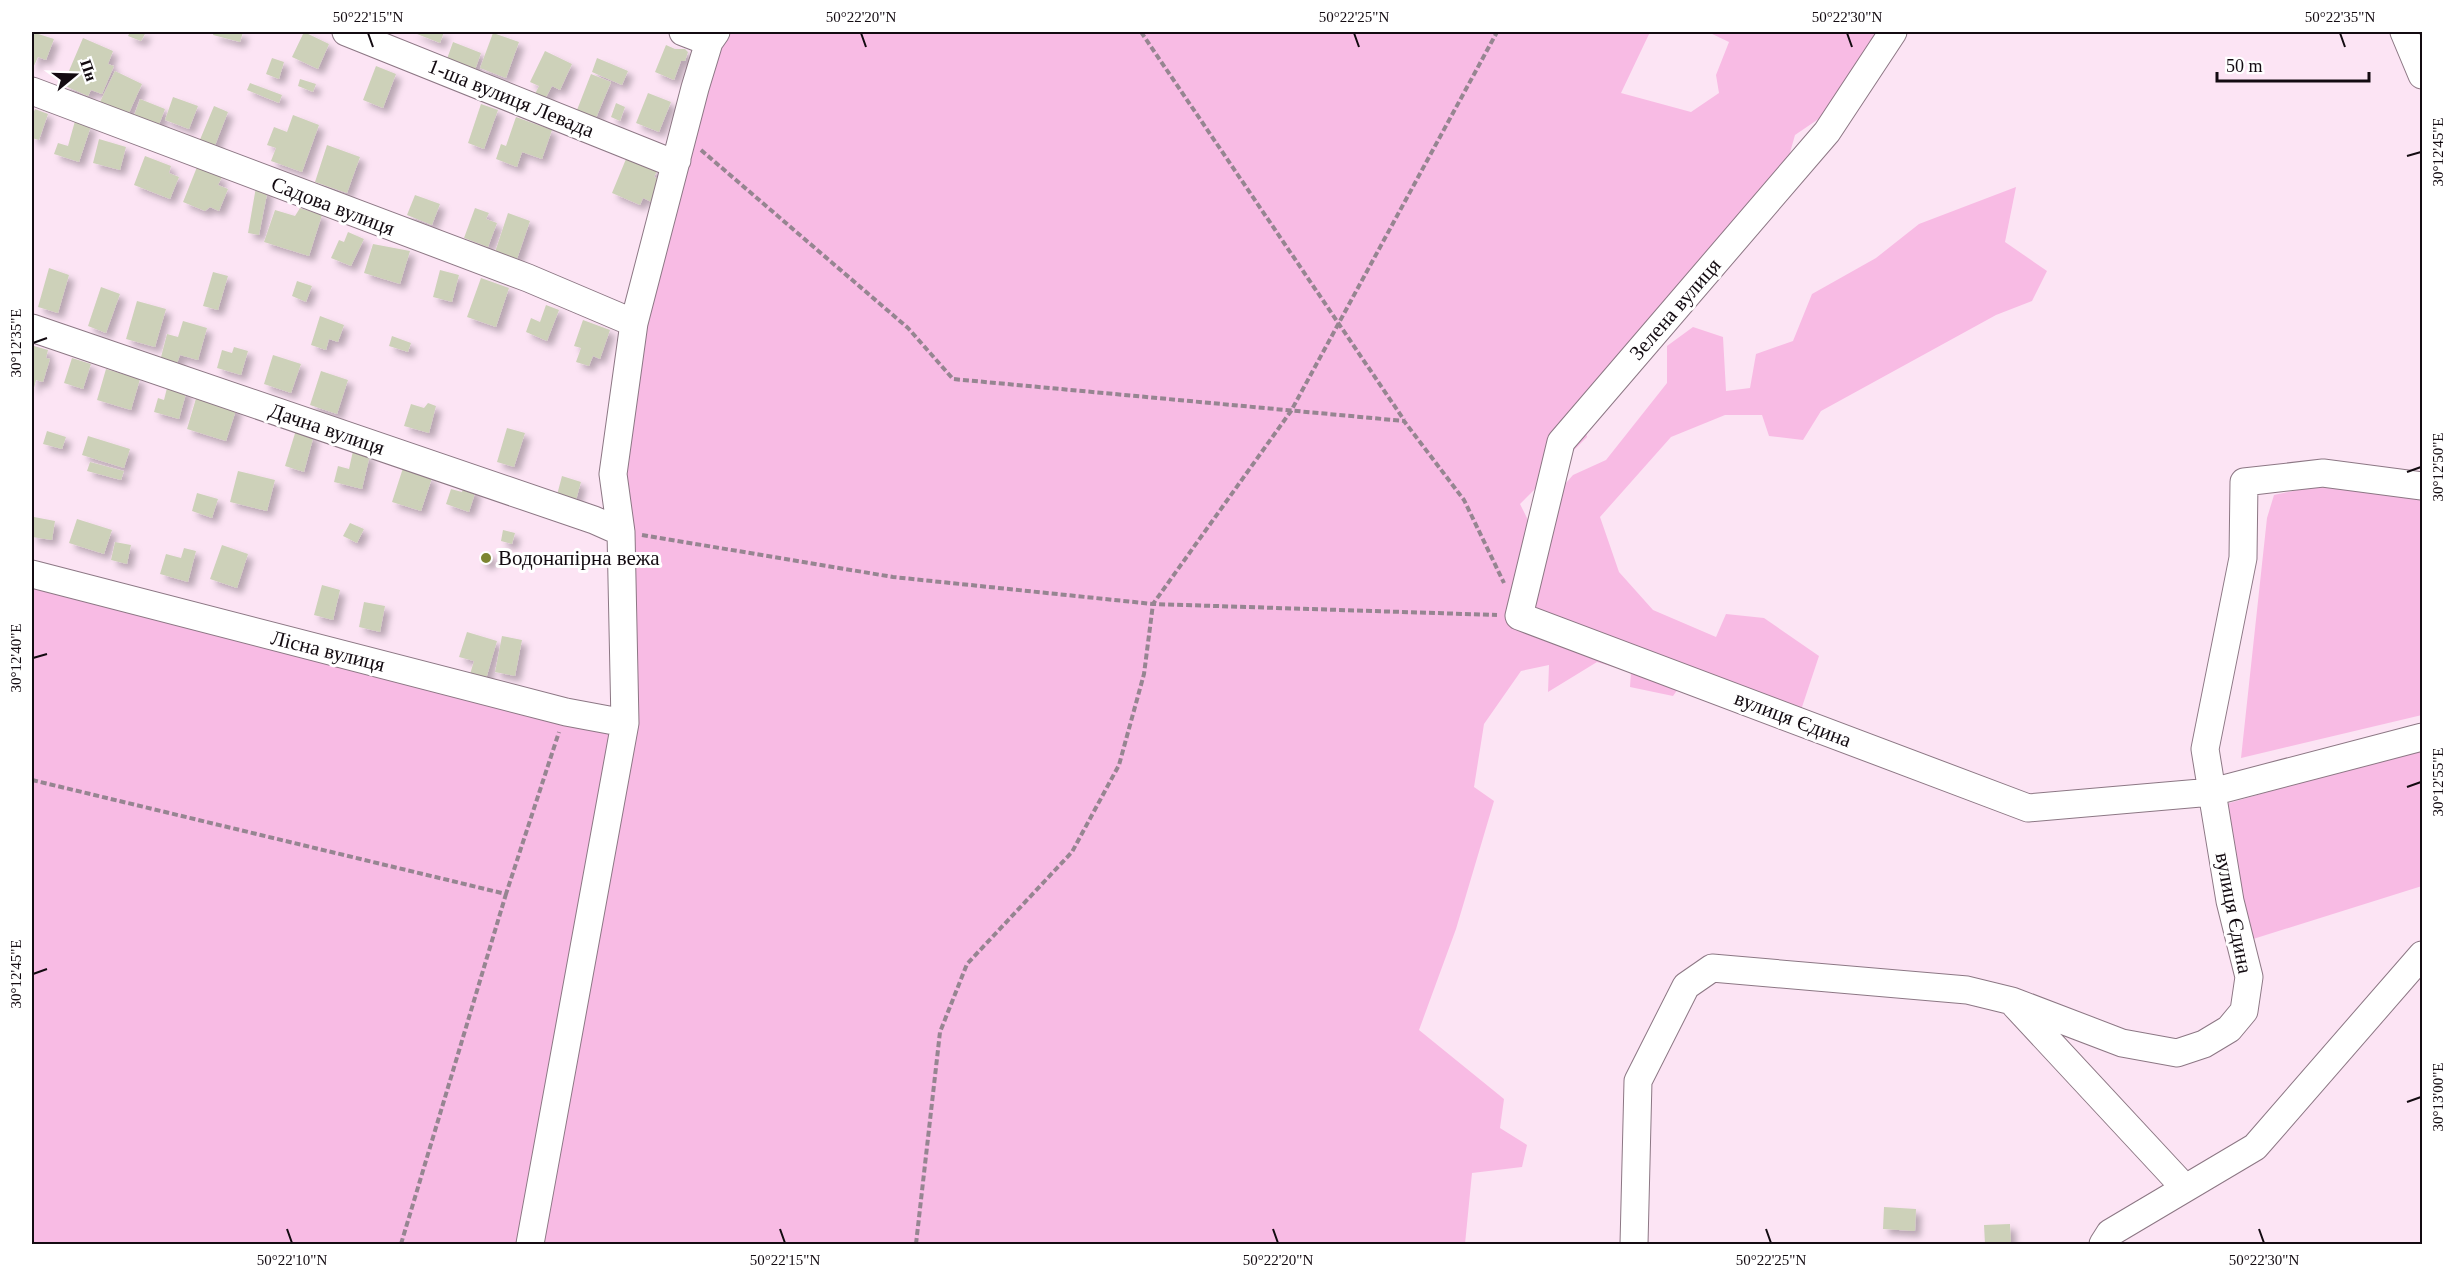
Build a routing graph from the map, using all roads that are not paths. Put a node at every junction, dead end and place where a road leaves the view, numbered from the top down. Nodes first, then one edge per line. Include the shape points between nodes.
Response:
1 (346, 32) edge
2 (683, 32) edge
3 (1893, 32) edge
4 (2404, 32) edge
5 (712, 37) edge
6 (2422, 75) edge
7 (32, 91) edge
8 (680, 147) junction
9 (634, 323) junction
10 (32, 328) edge
11 (2422, 486) edge
12 (621, 532) junction
13 (32, 574) edge
14 (1519, 616) joint
15 (625, 723) junction
16 (2422, 737) edge
17 (2212, 792) junction
18 (2422, 955) edge
19 (2010, 1000) junction
20 (2185, 1188) junction
21 (530, 1245) edge
22 (1634, 1245) edge
23 (2103, 1245) edge

1 - 8 street, 1-ша вулиця Левада via 665,160
2 - 5 street
3 - 14 street, Зелена вулиця via 1827,132 1561,442
4 - 6 street
5 - 8 street
7 - 9 street, Садова вулиця via 528,278
8 - 9 street
9 - 12 street via 613,474
10 - 12 street, Дачна вулиця
11 - 17 street via 2323,473 2244,483 2243,558 2205,749
12 - 15 street
13 - 15 street, Лісна вулиця via 566,712
14 - 17 street, вулиця Єдина via 2028,808
15 - 21 street
16 - 17 street
17 - 19 street, вулиця Єдина via 2230,902 2249,977 2244,1011 2229,1029 2204,1044 2176,1053 2122,1043
18 - 20 street via 2255,1147
19 - 20 street
19 - 22 street, вулиця Єдина via 1967,990 1712,968 1686,986 1638,1081
20 - 23 street via 2110,1233

